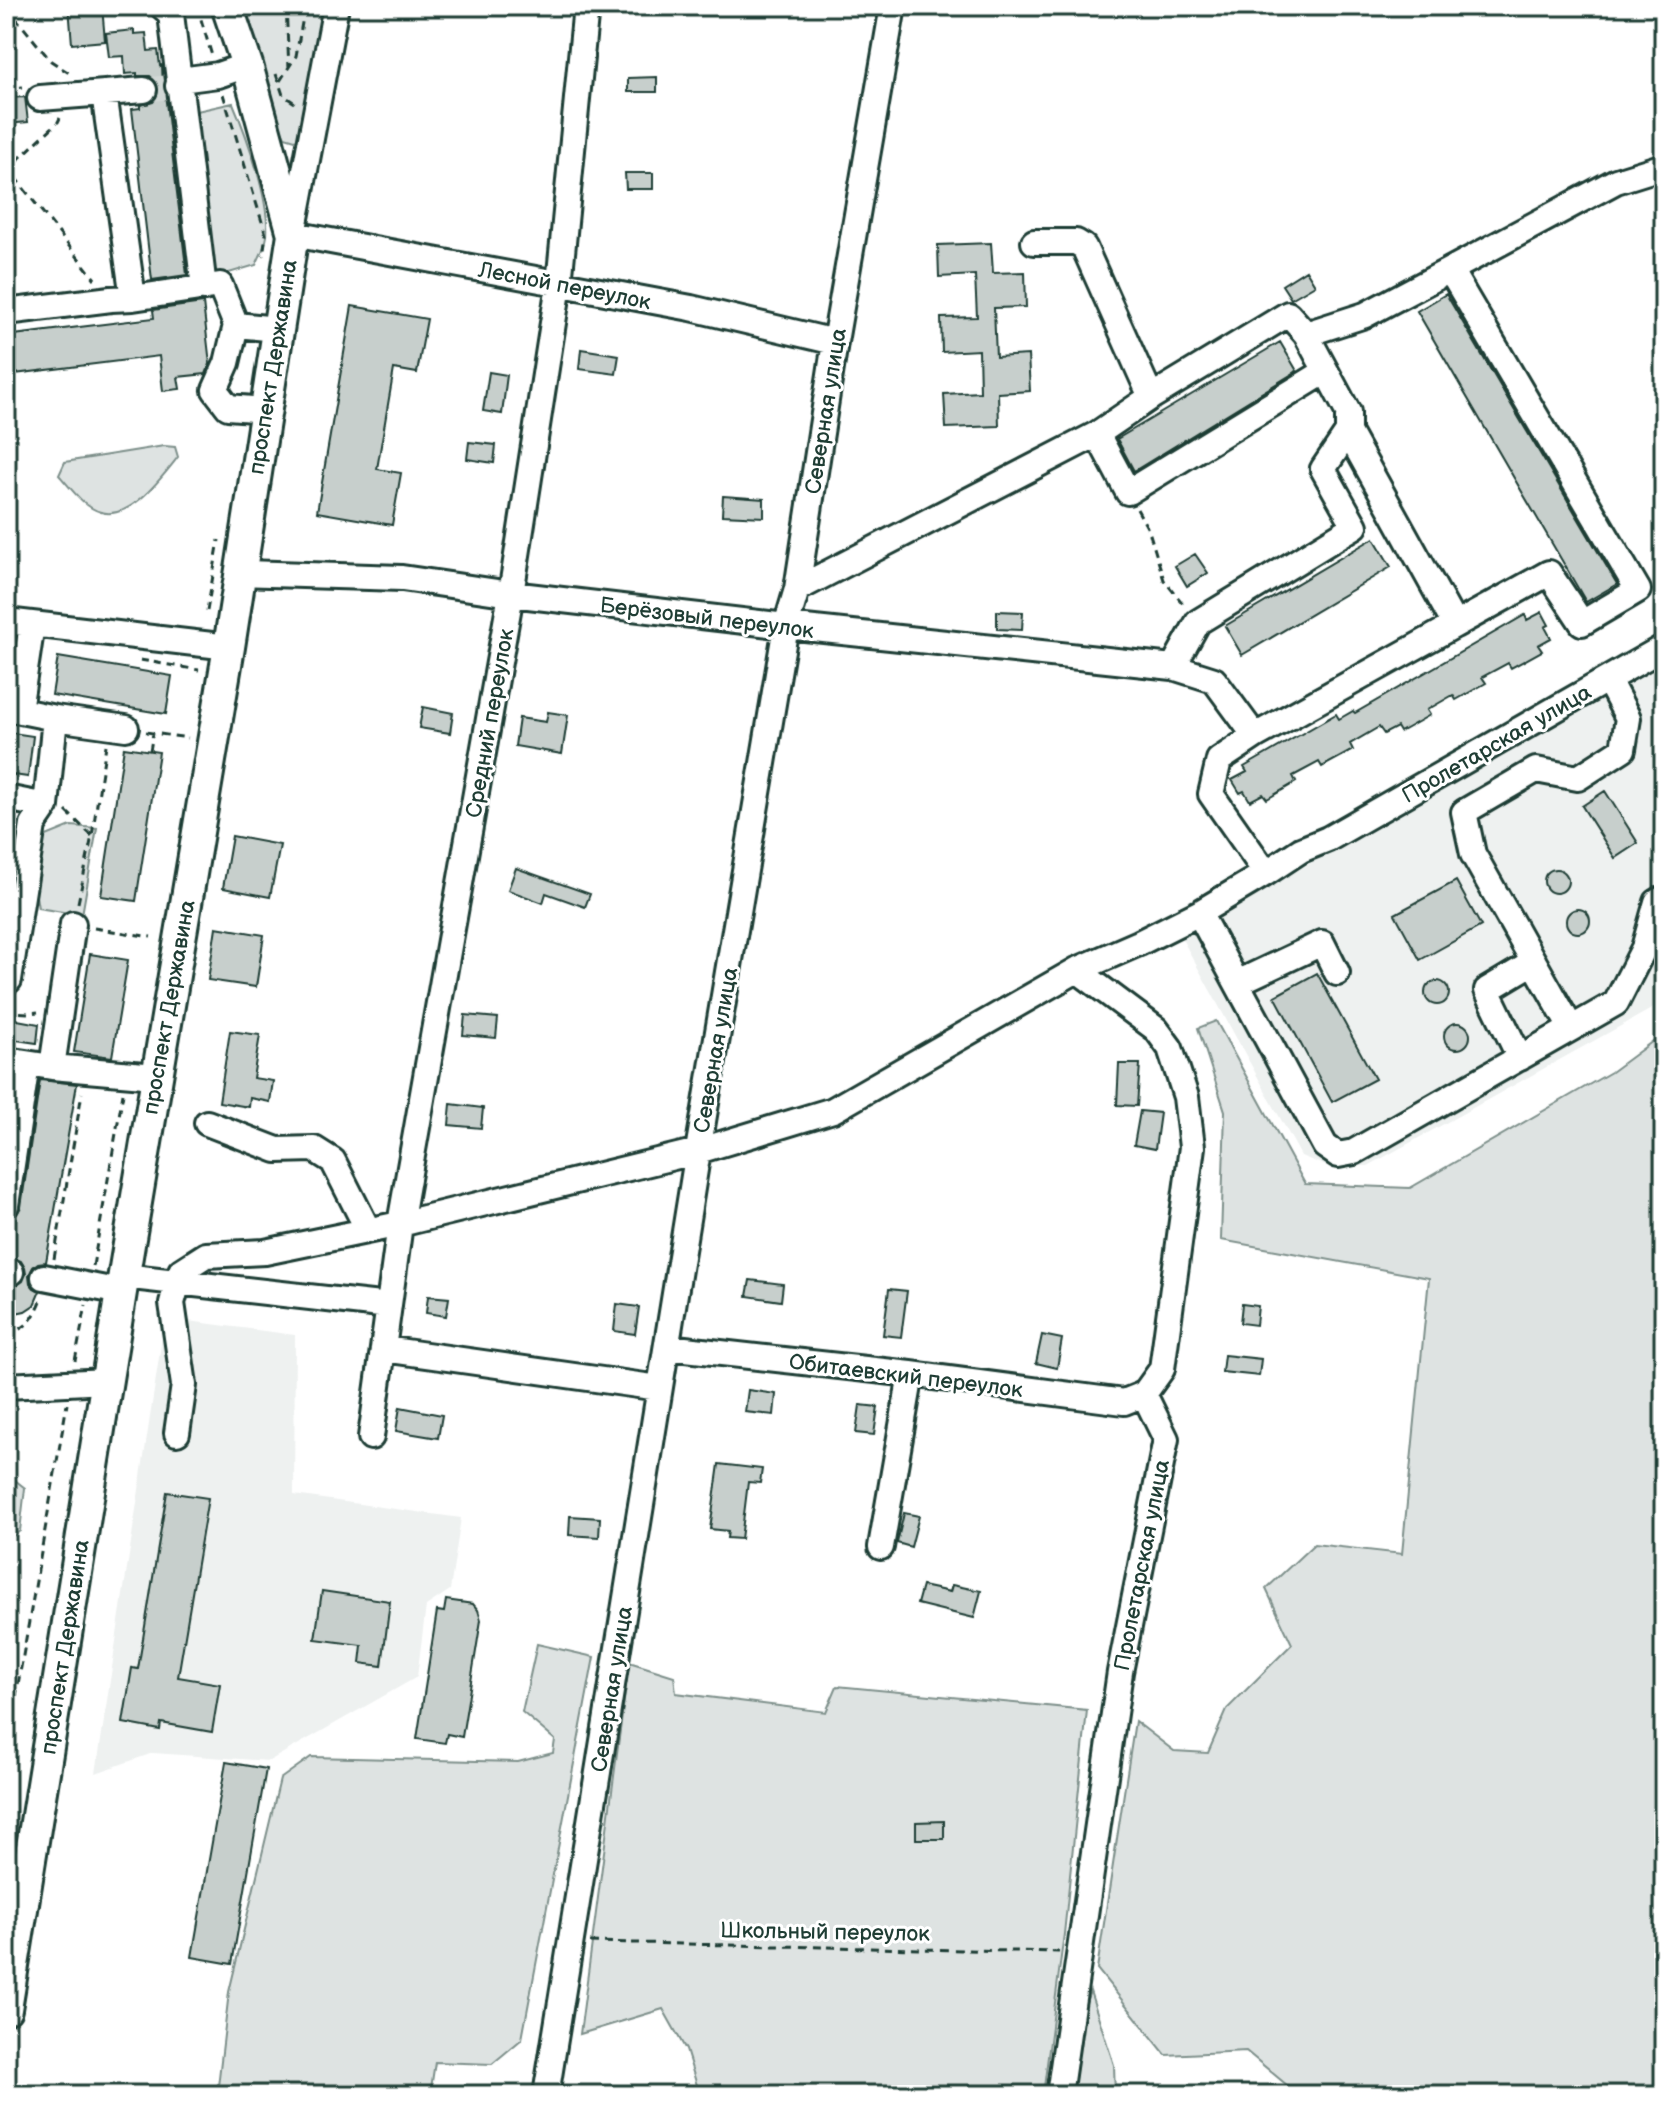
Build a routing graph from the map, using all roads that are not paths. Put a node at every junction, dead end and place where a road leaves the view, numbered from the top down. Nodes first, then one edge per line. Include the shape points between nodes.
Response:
1 (162, 6) edge
2 (227, 6) edge
3 (336, 6) edge
4 (586, 6) edge
5 (893, 6) edge
6 (261, 67) junction
7 (179, 83) junction
8 (144, 90) tunnel mouth
9 (104, 93) junction
10 (40, 98) dead end
11 (1664, 166) edge
12 (293, 234) junction
13 (1034, 242) dead end
14 (1450, 270) junction
15 (559, 284) junction
16 (204, 288) junction
17 (122, 299) junction
18 (6, 312) edge
19 (236, 325) junction
20 (278, 329) junction
21 (1306, 334) junction
22 (835, 342) junction
23 (1326, 371) junction
24 (1151, 397) junction
25 (266, 410) junction
26 (1348, 432) junction
27 (1097, 434) junction
28 (241, 573) junction
29 (797, 589) junction
30 (511, 594) junction
31 (6, 621) edge
32 (32, 624) junction
33 (1455, 625) junction
34 (786, 626) junction
35 (229, 647) junction
36 (1664, 647) edge
37 (1173, 667) junction
38 (1608, 680) junction
39 (12, 709) edge
40 (55, 718) junction
41 (118, 727) road end
42 (1255, 736) junction
43 (6, 798) edge
44 (46, 799) junction
45 (18, 845) edge
46 (1266, 873) junction
47 (1664, 898) edge
48 (1199, 913) junction
49 (73, 924) road end
50 (1534, 962) junction
51 (1077, 970) junction
52 (1337, 973) dead end
53 (6, 980) edge
54 (1237, 983) junction
55 (1571, 1028) junction
56 (1520, 1058) junction
57 (16, 1062) edge
58 (52, 1067) junction
59 (156, 1076) junction
60 (207, 1123) dead end
61 (698, 1151) junction
62 (6, 1205) edge
63 (400, 1224) junction
64 (368, 1230) junction
65 (47, 1278) road end
66 (176, 1282) junction
67 (122, 1284) junction
68 (389, 1306) junction
69 (667, 1347) junction
70 (384, 1349) junction
71 (911, 1374) junction
72 (107, 1381) junction
73 (6, 1386) edge
74 (659, 1388) junction
75 (1144, 1394) junction
76 (177, 1433) dead end
77 (371, 1437) dead end
78 (881, 1547) dead end
79 (11, 1944) edge
80 (6, 2009) edge
81 (546, 2095) edge
82 (1059, 2095) edge

1 - 7 street via 171,14
2 - 6 main road
3 - 12 street, проспект Державина
4 - 15 street, Средний переулок
5 - 22 street, Северная улица
6 - 7 street
6 - 12 main road
7 - 16 street
8 - 9 street
9 - 10 street
9 - 17 street
11 - 14 street via 1616,181
12 - 15 street, Лесной переулок
12 - 20 main road, проспект Державина
13 - 24 street via 1076,242 1084,247
14 - 21 street via 1365,315
14 - 33 street via 1638,590 1582,623 1549,573
15 - 22 street, Лесной переулок
15 - 30 street, Средний переулок
16 - 17 street
16 - 19 street via 220,285
17 - 18 street
19 - 20 street
19 - 25 street via 215,390 228,407
20 - 25 main road, проспект Державина
21 - 23 street
21 - 24 street via 1288,314
22 - 29 street, Северная улица
23 - 26 street via 1348,412
23 - 27 street via 1128,492
24 - 27 street
25 - 28 main road, проспект Державина
26 - 33 street
26 - 37 street via 1323,469 1355,526 1198,622
27 - 29 street
28 - 30 street, Берёзовый переулок via 402,578
28 - 35 main road, проспект Державина
29 - 34 street, Северная улица
30 - 34 street, Берёзовый переулок
30 - 63 street, Средний переулок
31 - 32 street
32 - 35 street
32 - 39 street
33 - 42 street
34 - 37 street, Берёзовый переулок
34 - 61 street, Северная улица
35 - 59 main road, проспект Державина
36 - 38 street, Пролетарская улица
37 - 42 street, Берёзовый переулок via 1214,680
38 - 46 street, Пролетарская улица
38 - 50 street via 1628,718 1623,749 1578,778 1536,770 1464,812 1473,854
39 - 40 street
40 - 41 street
40 - 44 street
42 - 46 street via 1219,760 1211,794
43 - 44 street
44 - 45 street
45 - 53 street
46 - 48 street, Пролетарская улица
47 - 55 street via 1657,902 1644,948 1616,1003
48 - 51 street, Пролетарская улица
48 - 54 street
49 - 58 street
50 - 55 street
50 - 56 street via 1487,990
51 - 61 street, Пролетарская улица via 833,1110
51 - 75 street via 1156,1029 1170,1048 1186,1097 1192,1147 1162,1369
52 - 54 street via 1322,943
54 - 56 street via 1325,1146 1338,1155 1354,1152
55 - 56 street
57 - 58 street
57 - 62 street
58 - 59 street
59 - 67 main road, проспект Державина
60 - 64 street via 277,1150 314,1149 333,1161
61 - 63 street, Пролетарская улица
61 - 69 street, Северная улица
63 - 64 street, Пролетарская улица
63 - 68 street, Средний переулок
64 - 66 street, Пролетарская улица via 265,1252 206,1255 181,1271
65 - 67 street via 89,1286
66 - 67 street
66 - 68 street
66 - 76 street via 172,1303 184,1385
67 - 72 main road, проспект Державина
68 - 70 street, Средний переулок
69 - 71 street, Обитаевский переулок
69 - 74 street, Северная улица
70 - 74 street
70 - 77 street, Средний переулок
71 - 75 street, Обитаевский переулок via 1124,1402
71 - 78 street
72 - 73 street
72 - 79 main road, проспект Державина
74 - 81 street, Северная улица
75 - 82 street, Пролетарская улица via 1166,1439 1120,1672
79 - 80 main road, проспект Державина

